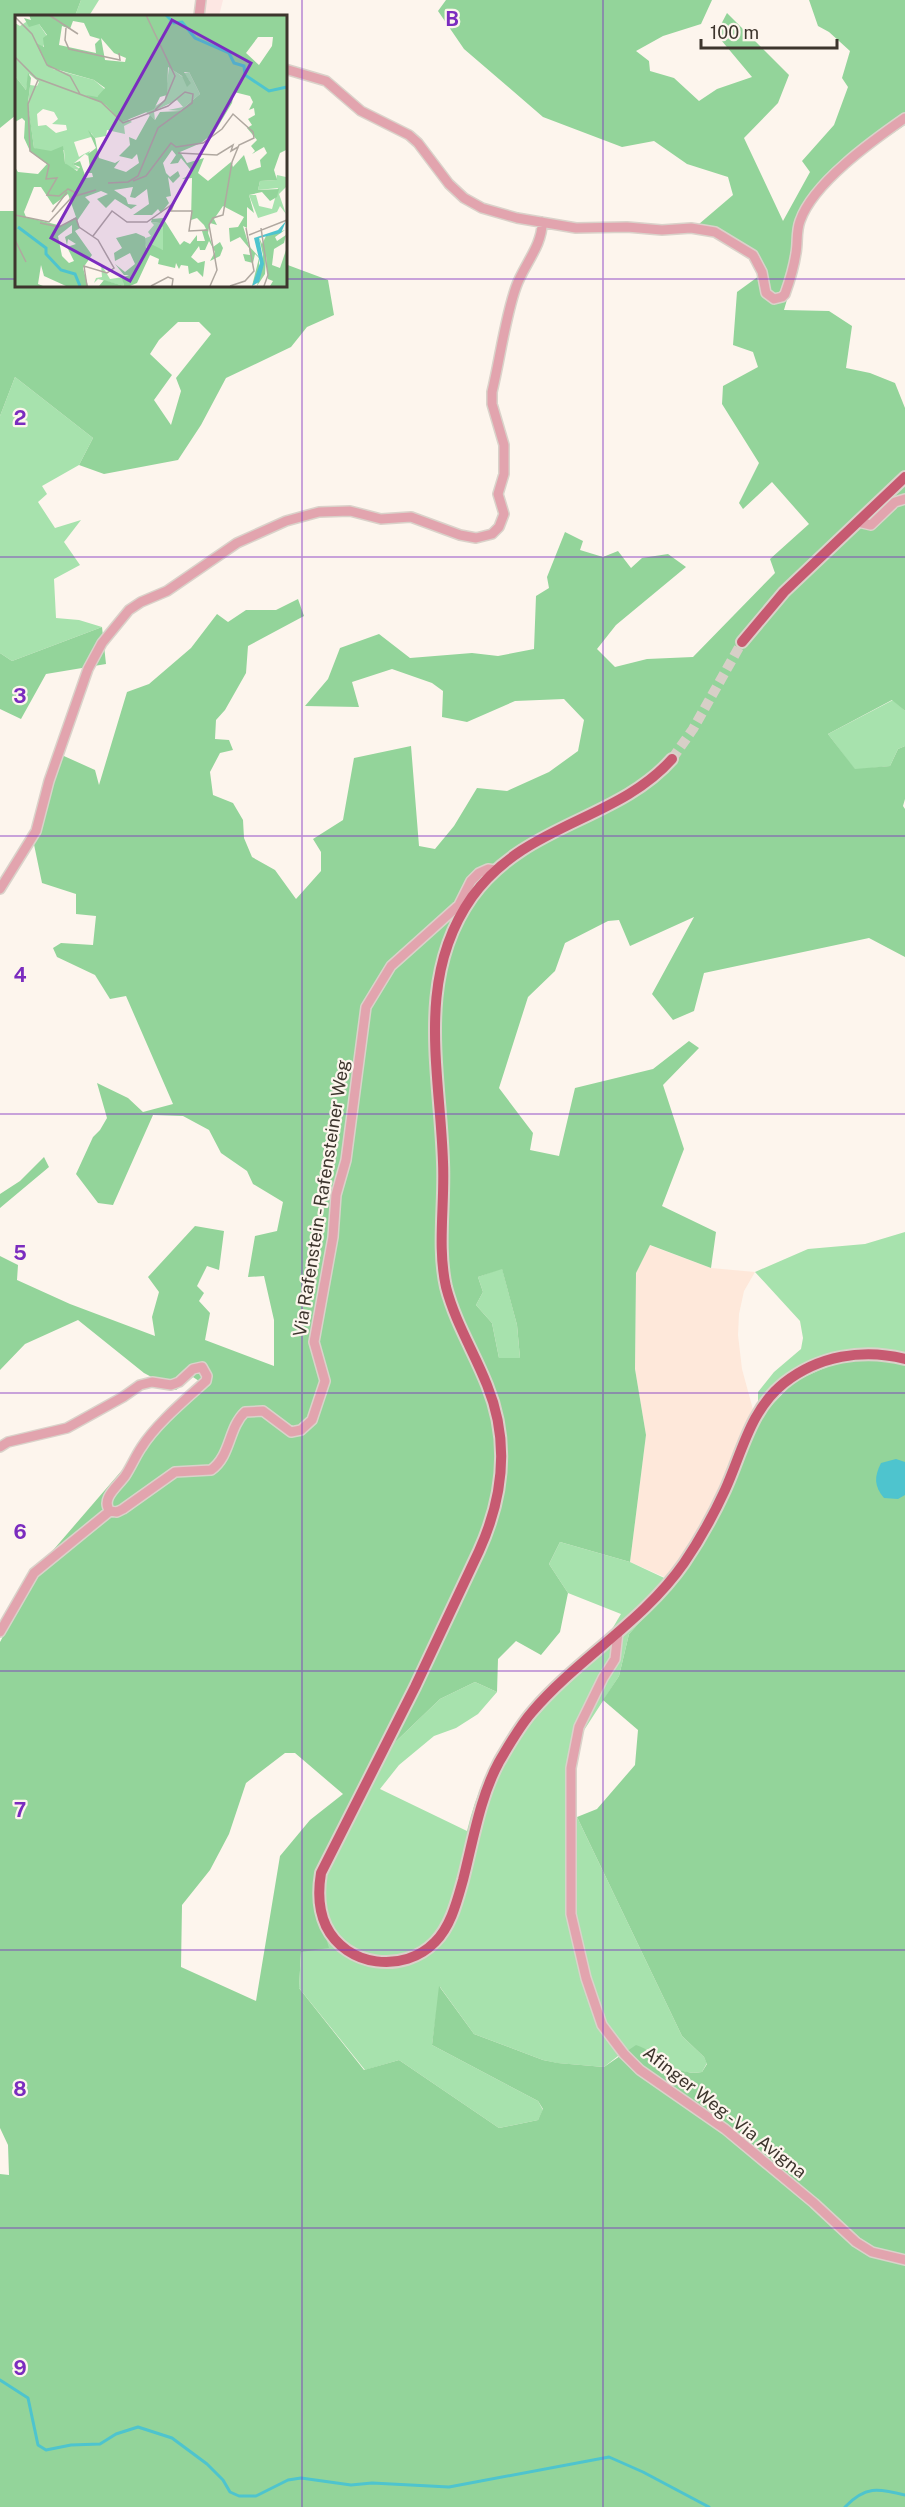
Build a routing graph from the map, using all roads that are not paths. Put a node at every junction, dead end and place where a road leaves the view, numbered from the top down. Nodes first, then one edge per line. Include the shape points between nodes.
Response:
1 (201, 0) edge
2 (199, 15) edge
3 (286, 69) edge
4 (905, 118) edge
5 (542, 222) junction
6 (905, 477) edge
7 (905, 499) edge
8 (858, 522) junction
9 (742, 642) tunnel mouth
10 (672, 759) tunnel mouth
11 (496, 870) junction
12 (0, 889) edge
13 (905, 1359) edge
14 (0, 1447) edge
15 (110, 1510) junction
16 (0, 1632) edge
17 (618, 1632) junction
18 (905, 2260) edge

1 - 2 street
3 - 5 street via 327,81 362,111 409,135 449,184 475,204
4 - 5 street via 854,156 810,200 796,235 795,261 787,290 778,299 766,293 762,272 753,255 715,231 590,229
5 - 12 street via 534,250 515,288 492,392 504,445 504,474 498,494 504,514 499,527 492,534 476,538 411,517 381,519 350,511 319,512 286,521 237,543 166,591 135,606 113,628 88,669 52,771 36,831
6 - 8 main road
7 - 8 street via 895,502 871,525
8 - 9 main road via 767,610
10 - 11 main road via 637,789 518,851
11 - 15 street, Via Rafenstein - Rafensteiner Weg via 478,873 459,905 391,966 366,1007 346,1160 336,1195 333,1237 314,1342 325,1381 312,1420 301,1430 291,1432 263,1411 245,1412 222,1459 211,1470 175,1472 123,1509
11 - 17 main road via 467,905 447,946 435,994 434,1037 443,1163 444,1275 454,1312 496,1412 500,1490 479,1551 321,1873 322,1914 331,1934 343,1947 374,1962 395,1962 415,1956 436,1942 456,1903 498,1764 533,1711
13 - 17 main road via 865,1354 829,1359 777,1389 755,1417 725,1489 684,1563 650,1604
14 - 15 street via 67,1428 140,1385 171,1385 202,1367 206,1381 141,1447 124,1478 107,1498
15 - 16 street via 34,1573
17 - 18 street, Afinger Weg - Via Avigna via 615,1659 582,1719 571,1768 571,1914 602,2025 640,2070 725,2129 856,2242 872,2252

